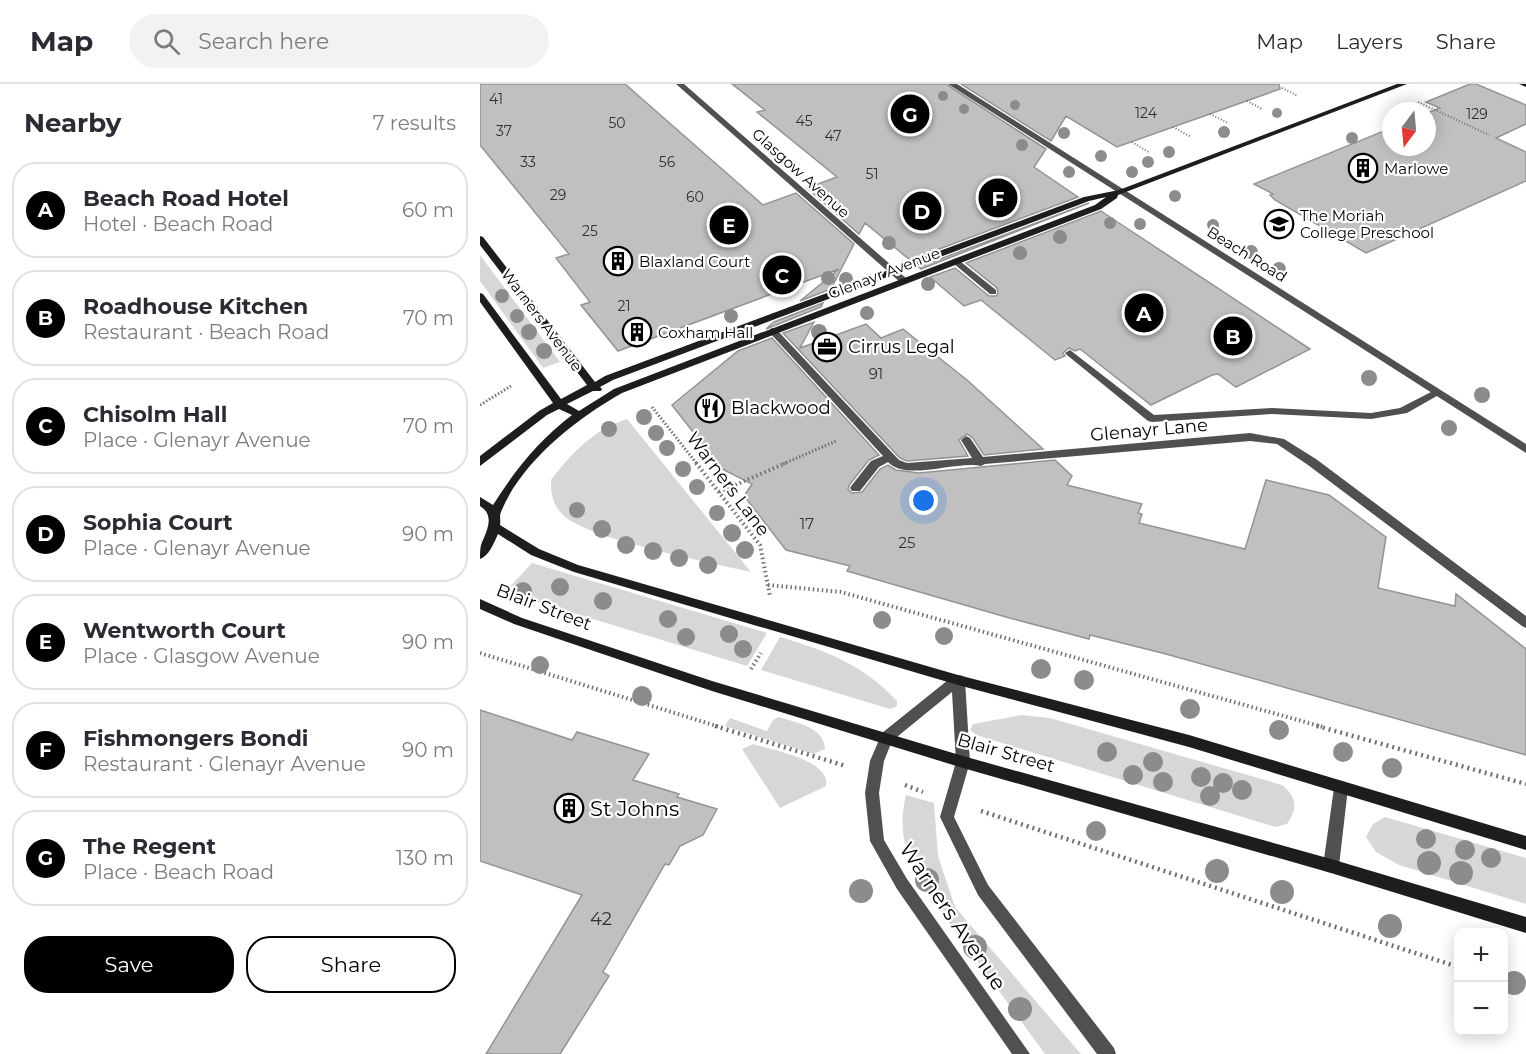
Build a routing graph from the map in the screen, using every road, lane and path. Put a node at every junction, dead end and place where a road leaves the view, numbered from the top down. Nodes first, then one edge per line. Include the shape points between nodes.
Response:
1 (680, 84) edge
2 (952, 84) edge
3 (1403, 84) edge
4 (1282, 88) dead end
5 (1304, 99) dead end
6 (1247, 101) dead end
7 (1436, 110) edge
8 (1269, 112) dead end
9 (1210, 114) dead end
10 (1233, 125) dead end
11 (1173, 127) dead end
12 (1489, 135) dead end
13 (1195, 139) dead end
14 (1132, 142) dead end
15 (1153, 155) dead end
16 (1120, 192) junction
17 (480, 239) edge
18 (956, 261) junction
19 (893, 272) junction
20 (904, 281) junction
21 (993, 292) dead end
22 (480, 296) edge
23 (773, 331) junction
24 (1070, 353) dead end
25 (517, 383) dead end
26 (591, 386) junction
27 (1437, 393) junction
28 (608, 396) junction
29 (648, 402) dead end
30 (559, 404) junction
31 (480, 405) edge
32 (579, 415) junction
33 (863, 429) junction
34 (966, 440) dead end
35 (1526, 449) edge
36 (890, 457) junction
37 (480, 462) edge
38 (981, 462) junction
39 (856, 488) dead end
40 (718, 492) junction
41 (480, 501) edge
42 (494, 513) junction
43 (495, 527) junction
44 (480, 555) edge
45 (768, 585) junction
46 (480, 604) edge
47 (1526, 623) edge
48 (776, 626) junction
49 (958, 680) junction
50 (737, 693) junction
51 (887, 737) junction
52 (963, 762) junction
53 (1526, 784) edge
54 (1341, 788) junction
55 (1526, 843) edge
56 (1331, 866) junction
57 (1526, 925) edge
58 (1506, 982) edge
59 (1526, 989) edge
60 (1022, 1054) edge
61 (1108, 1054) edge

1 - 19 street, Glasgow Avenue
2 - 16 street, Beach Road
3 - 16 street, Glenayr Avenue
4 - 5 path
6 - 8 path
7 - 12 path
9 - 10 path
11 - 13 path
14 - 15 path
16 - 18 street, Glenayr Avenue via 1098,207
16 - 19 street, Glenayr Avenue via 1087,199
16 - 27 street, Beach Road
17 - 26 street, Warners Avenue
18 - 20 street, Glenayr Avenue
18 - 21 street
19 - 20 street, Glasgow Avenue
19 - 26 street, Glenayr Avenue
20 - 23 street, Glenayr Avenue
22 - 30 street, Warners Avenue
23 - 28 street, Glenayr Avenue
23 - 33 street, Glenayr Lane
24 - 27 street via 1152,419 1272,411 1371,416 1403,411
25 - 31 path
26 - 28 street, Warners Avenue
26 - 30 street, Glenayr Avenue
27 - 35 street, Beach Road
28 - 32 street, Glenayr Avenue
29 - 40 path, Warners Lane
30 - 32 street, Warners Avenue
30 - 37 street, Glenayr Avenue
32 - 42 street, Glenayr Avenue via 551,436 520,471
33 - 36 street, Glenayr Lane
33 - 40 path
34 - 38 street
36 - 38 street, Glenayr Lane via 906,467
36 - 39 street via 875,464
38 - 47 street, Glenayr Lane via 1250,438 1280,441
40 - 45 path, Warners Lane via 760,545
41 - 42 street
42 - 43 street
43 - 44 street
43 - 48 street via 535,552 574,568
45 - 48 path, Warners Lane
45 - 53 path via 841,592
46 - 50 street, Blair Street via 518,621
48 - 49 street
48 - 50 path
49 - 51 street
49 - 52 street, Warners Avenue
49 - 54 street via 1189,741
50 - 51 street, Blair Street
51 - 52 street, Blair Street
51 - 60 street, Warners Avenue via 877,761 872,793 877,841 902,884
52 - 56 street, Blair Street
52 - 61 street, Warners Avenue via 948,817 983,890
54 - 55 street
54 - 56 street
56 - 57 street, Blair Street
58 - 59 path

